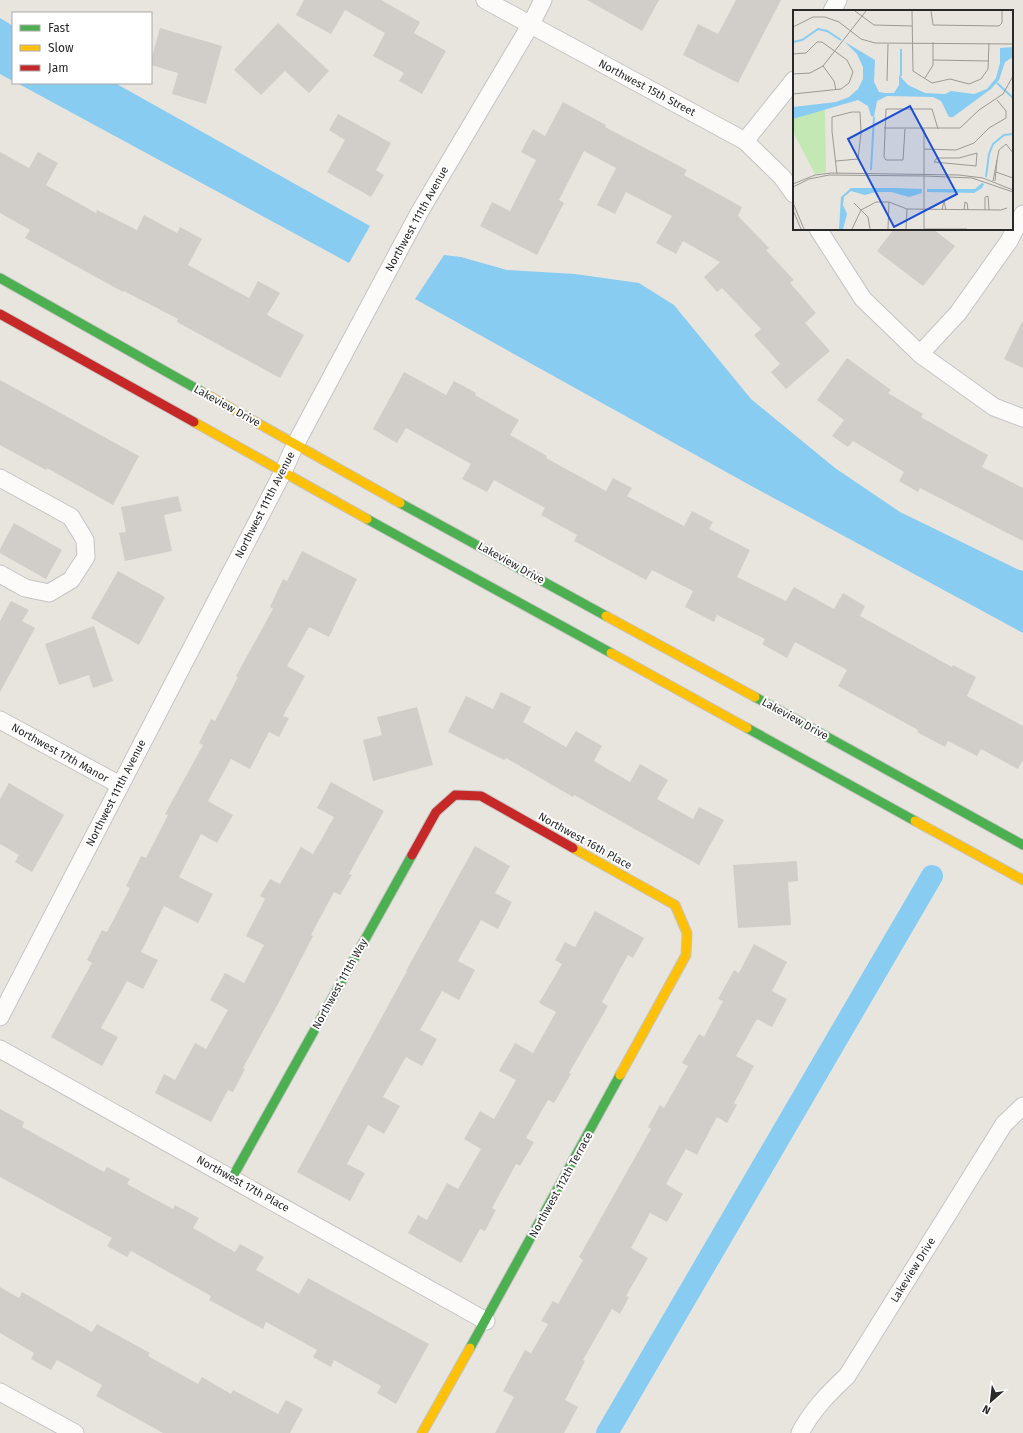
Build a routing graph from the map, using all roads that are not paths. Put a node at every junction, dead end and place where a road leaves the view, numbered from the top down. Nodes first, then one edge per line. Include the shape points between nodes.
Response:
1 (485, 0) edge
2 (543, 0) edge
3 (838, 0) edge
4 (833, 10) edge
5 (531, 24) junction
6 (793, 81) edge
7 (745, 141) junction
8 (793, 193) edge
9 (1023, 214) edge
10 (819, 230) edge
11 (0, 278) edge
12 (0, 314) edge
13 (920, 354) junction
14 (1023, 418) edge
15 (295, 445) junction
16 (283, 472) junction
17 (0, 478) edge
18 (0, 574) edge
19 (0, 720) edge
20 (120, 785) junction
21 (454, 795) joint
22 (1023, 845) edge
23 (1023, 880) edge
24 (687, 933) joint
25 (0, 1017) edge
26 (0, 1049) edge
27 (1023, 1106) edge
28 (232, 1178) junction
29 (486, 1321) junction
30 (0, 1392) edge
31 (75, 1433) edge
32 (422, 1433) edge
33 (800, 1433) edge

1 - 5 street, Northwest 15th Street
2 - 5 street, Northwest 111th Avenue
3 - 4 street
5 - 7 street, Northwest 15th Street
5 - 15 street, Northwest 111th Avenue via 419,213
6 - 7 street
7 - 8 street, Northwest 15th Street via 782,177
9 - 13 street via 1009,241 958,313
10 - 13 street via 863,299
11 - 15 street, Lakeview Drive
12 - 16 street
13 - 14 street via 994,407
15 - 16 street, Northwest 111th Avenue
15 - 22 street, Lakeview Drive
16 - 20 street, Northwest 111th Avenue
16 - 23 street
17 - 18 street via 71,517 85,540 86,557 71,580 49,593 25,588
19 - 20 street, Northwest 17th Manor
20 - 25 street, Northwest 111th Avenue
21 - 24 street, Northwest 16th Place via 481,796 675,905
21 - 28 street, Northwest 111th Way via 436,812
24 - 29 street, Northwest 112th Terrace via 686,955
26 - 28 street, Northwest 17th Place
27 - 33 street, Lakeview Drive via 1004,1124 847,1376 824,1397
28 - 29 street, Northwest 17th Place
29 - 32 street, Northwest 112th Terrace
30 - 31 street

